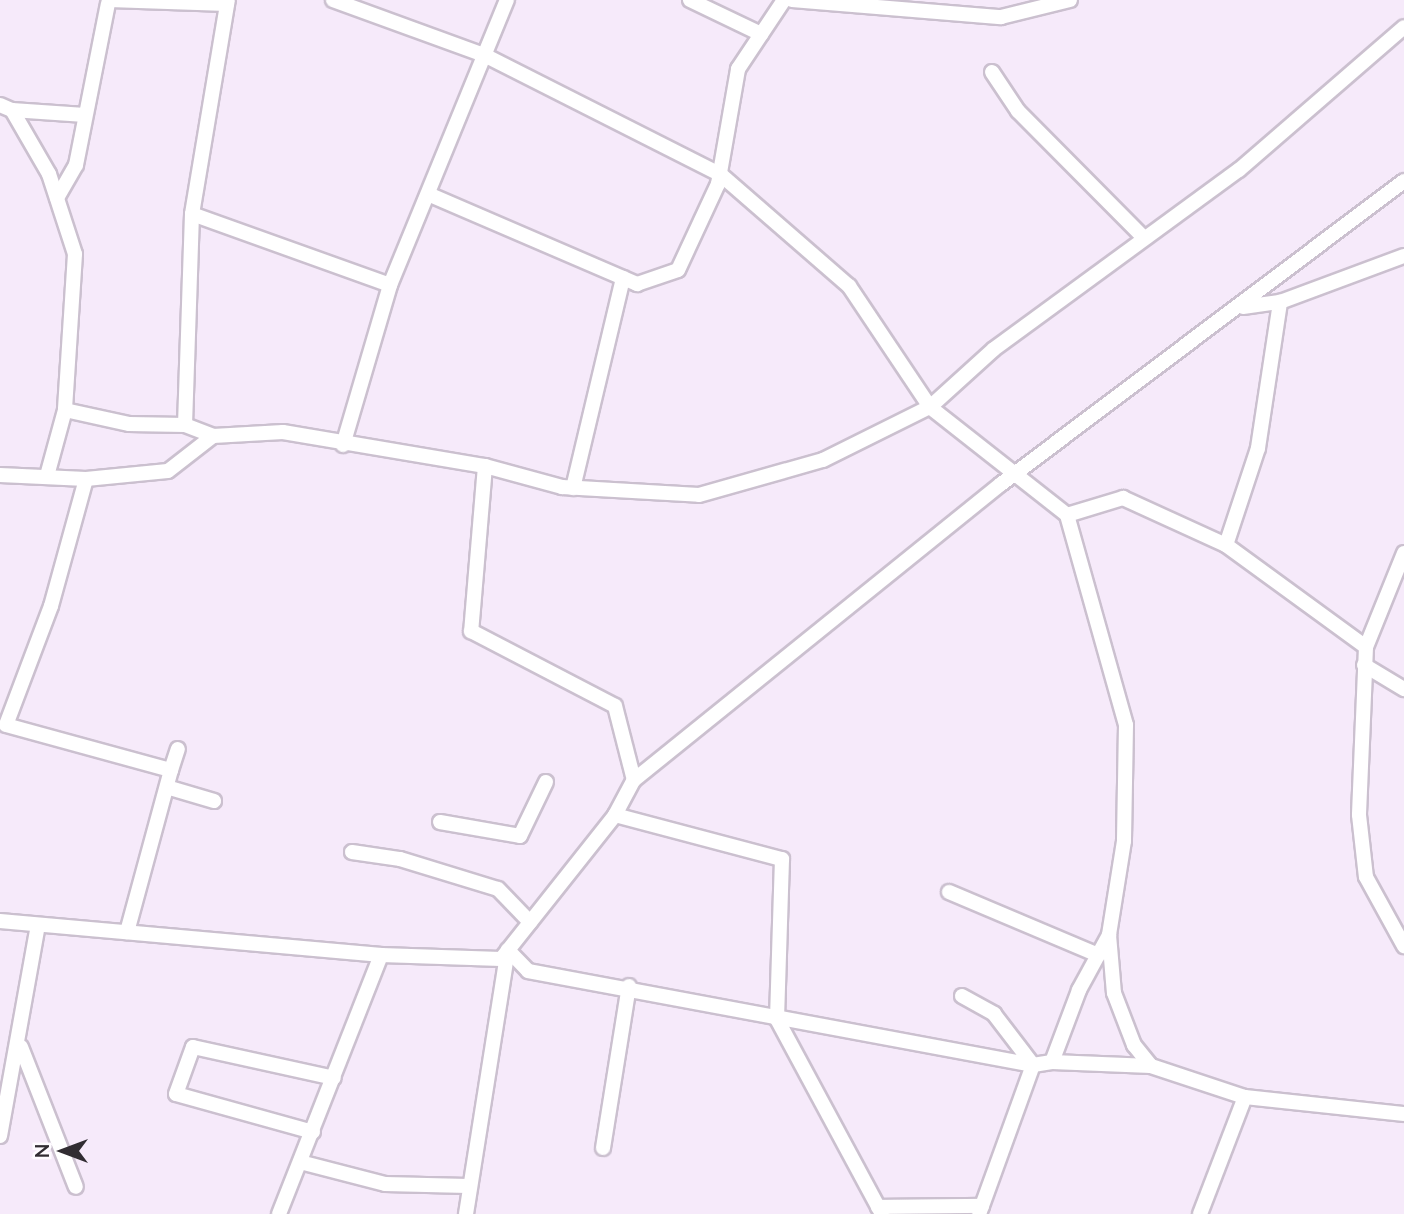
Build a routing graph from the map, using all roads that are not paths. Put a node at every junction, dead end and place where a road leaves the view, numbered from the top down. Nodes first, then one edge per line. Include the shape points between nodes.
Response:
1 (333, 0) edge
2 (507, 0) edge
3 (690, 0) edge
4 (784, 0) edge
5 (792, 0) edge
6 (1070, 0) edge
7 (108, 2) edge
8 (228, 2) edge
9 (1404, 27) edge
10 (761, 34) junction
11 (484, 55) junction
12 (992, 72) dead end
13 (6, 108) edge
14 (85, 115) junction
15 (720, 174) junction
16 (1404, 181) edge
17 (428, 194) junction
18 (57, 198) junction
19 (192, 214) junction
20 (1143, 237) junction
21 (1404, 256) edge
22 (623, 278) junction
23 (390, 285) junction
24 (1280, 302) junction
25 (1240, 307) junction
26 (930, 407) junction
27 (65, 410) junction
28 (185, 425) junction
29 (213, 436) junction
30 (343, 445) junction
31 (485, 466) junction
32 (0, 475) edge
33 (47, 475) junction
34 (1013, 475) junction
35 (86, 479) junction
36 (573, 488) junction
37 (1067, 515) junction
38 (1226, 545) junction
39 (1404, 553) edge
40 (1366, 647) junction
41 (1364, 666) junction
42 (1404, 689) edge
43 (3, 724) edge
44 (178, 748) dead end
45 (171, 770) junction
46 (634, 780) junction
47 (546, 782) dead end
48 (170, 788) junction
49 (214, 801) dead end
50 (615, 815) junction
51 (440, 822) dead end
52 (352, 852) dead end
53 (949, 892) dead end
54 (0, 921) edge
55 (530, 922) junction
56 (38, 925) junction
57 (127, 932) junction
58 (1109, 935) junction
59 (1404, 946) edge
60 (508, 950) junction
61 (381, 955) junction
62 (1098, 955) junction
63 (629, 986) junction
64 (962, 996) dead end
65 (776, 1019) junction
66 (20, 1045) junction
67 (1052, 1062) junction
68 (1033, 1065) junction
69 (1151, 1066) junction
70 (334, 1079) junction
71 (1245, 1097) junction
72 (1404, 1114) edge
73 (313, 1132) junction
74 (0, 1136) edge
75 (603, 1149) dead end
76 (300, 1162) junction
77 (468, 1186) junction
78 (76, 1187) dead end
79 (880, 1210) edge
80 (980, 1210) edge
81 (279, 1214) edge
82 (466, 1214) edge
83 (1199, 1214) edge

1 - 11 street
2 - 11 street
3 - 10 street
4 - 10 street
5 - 6 street via 1000,17
7 - 8 street
7 - 14 street
8 - 19 street
9 - 20 street via 1239,170
10 - 15 street via 738,69
11 - 15 street
11 - 17 street
12 - 20 street via 1018,111
13 - 14 street
13 - 18 street
14 - 18 street via 76,165
15 - 22 street via 677,270 637,284
15 - 26 street via 849,286
16 - 25 street
17 - 22 street
17 - 23 street
18 - 27 street via 75,254
19 - 23 street
19 - 28 street
20 - 26 street
21 - 24 street
22 - 36 street
23 - 30 street
24 - 25 street
24 - 38 street via 1258,448
25 - 34 street
26 - 34 street
26 - 36 street via 823,460 699,495
27 - 28 street via 129,424
27 - 33 street
28 - 29 street
29 - 30 street via 283,432
29 - 35 street via 168,471
30 - 31 street
31 - 36 street
31 - 46 street via 471,631 615,706
32 - 33 street
33 - 35 street
34 - 37 street via 1042,490
34 - 46 street
35 - 43 street via 51,606
37 - 38 street via 1123,498
37 - 58 street via 1126,725 1124,841
38 - 40 street
39 - 40 street
40 - 41 street
41 - 42 street
41 - 59 street via 1359,815 1366,877
43 - 45 street
44 - 45 street
45 - 48 street
46 - 50 street
47 - 51 street via 520,836
48 - 49 street
48 - 57 street
50 - 55 street
50 - 65 street via 782,859
52 - 55 street via 400,859 498,889
53 - 62 street
54 - 56 street
55 - 60 street
56 - 57 street
56 - 66 street
57 - 61 street
58 - 62 street
58 - 69 street via 1121,1024
60 - 61 street via 501,959
60 - 63 street via 528,971
60 - 77 street
61 - 70 street
62 - 67 street
63 - 65 street
63 - 75 street
64 - 68 street via 995,1014
65 - 68 street
65 - 79 street
66 - 74 street
66 - 78 street
67 - 68 street
67 - 69 street
68 - 80 street
69 - 71 street
70 - 73 street
70 - 73 street via 193,1047 176,1094
71 - 72 street
71 - 83 street
73 - 76 street
76 - 77 street via 385,1184
76 - 81 street
77 - 82 street
79 - 80 street

